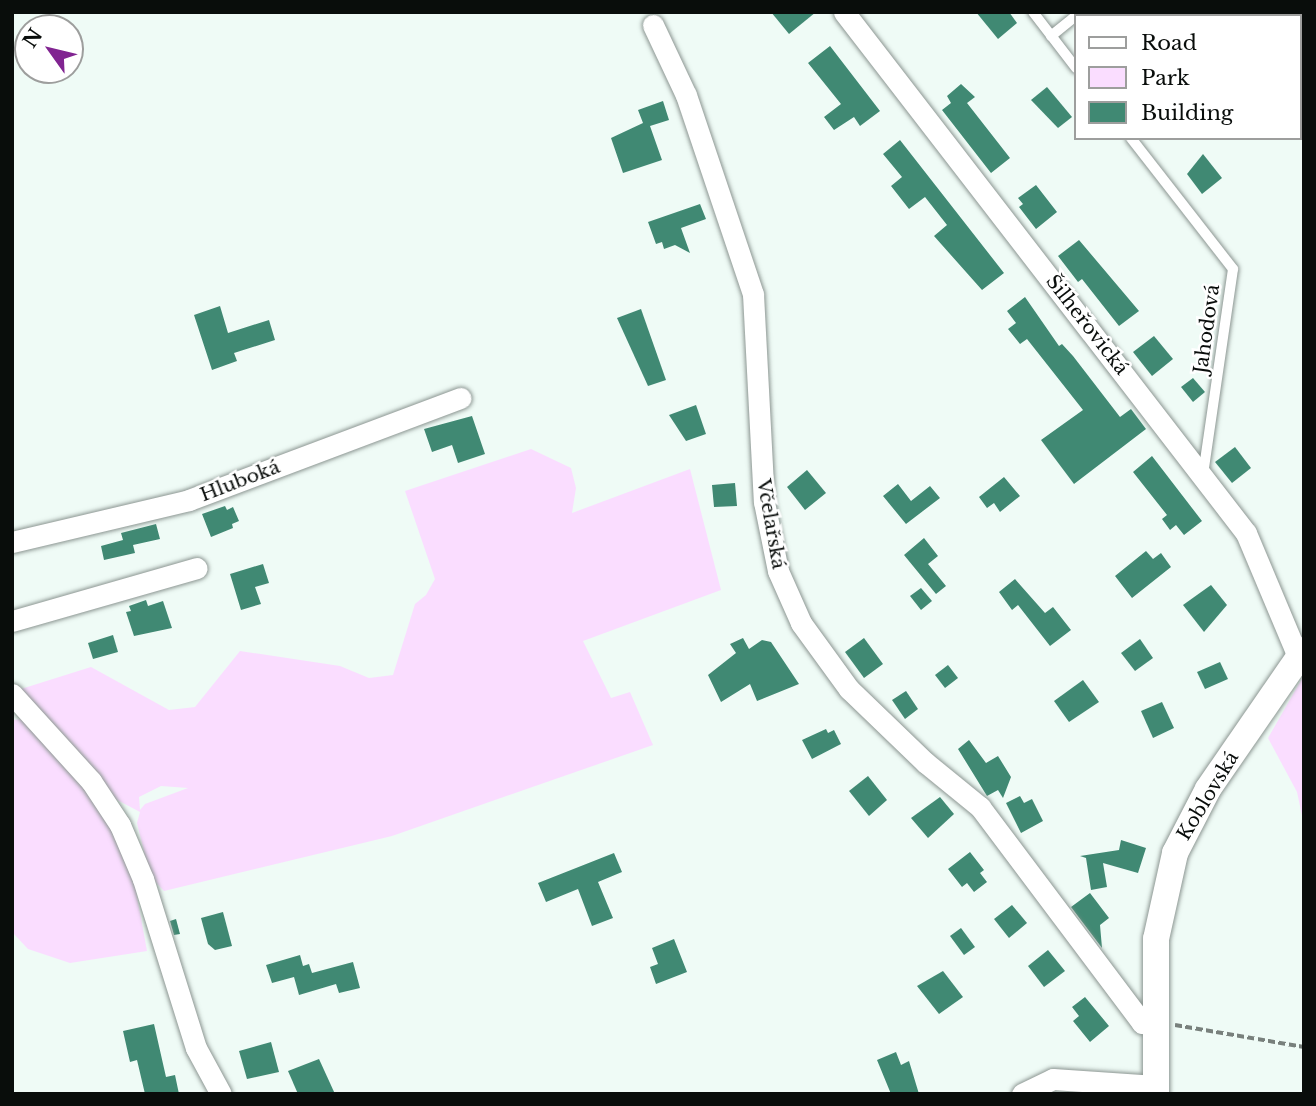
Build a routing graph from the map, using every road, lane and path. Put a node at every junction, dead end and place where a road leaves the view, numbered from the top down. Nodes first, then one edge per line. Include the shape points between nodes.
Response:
1 (844, 12) edge
2 (1033, 12) edge
3 (1074, 18) edge
4 (653, 25) dead end
5 (1051, 36) junction
6 (1074, 65) edge
7 (1133, 140) edge
8 (461, 398) dead end
9 (1203, 474) junction
10 (12, 542) edge
11 (197, 568) dead end
12 (12, 621) edge
13 (1301, 653) edge
14 (12, 694) edge
15 (1154, 1024) junction
16 (1304, 1047) edge
17 (1156, 1090) edge
18 (221, 1094) edge
19 (1022, 1094) edge

1 - 9 street, Šilheřovická
2 - 5 lane
3 - 5 lane
4 - 15 street, Včelařská via 686,95 753,294 764,502 778,571 801,623 849,689 980,807 1142,1023
5 - 6 lane
7 - 9 lane, Jahodová via 1233,269
8 - 10 street, Hluboká via 189,500
9 - 13 street, Šilheřovická via 1246,533
11 - 12 street
13 - 15 street, Koblovská via 1208,789 1182,836 1159,915
14 - 18 street via 91,781 120,825 143,879 196,1048
15 - 16 path via 1208,1028
15 - 17 street, Koblovská
17 - 19 street, Koblovská via 1053,1079

